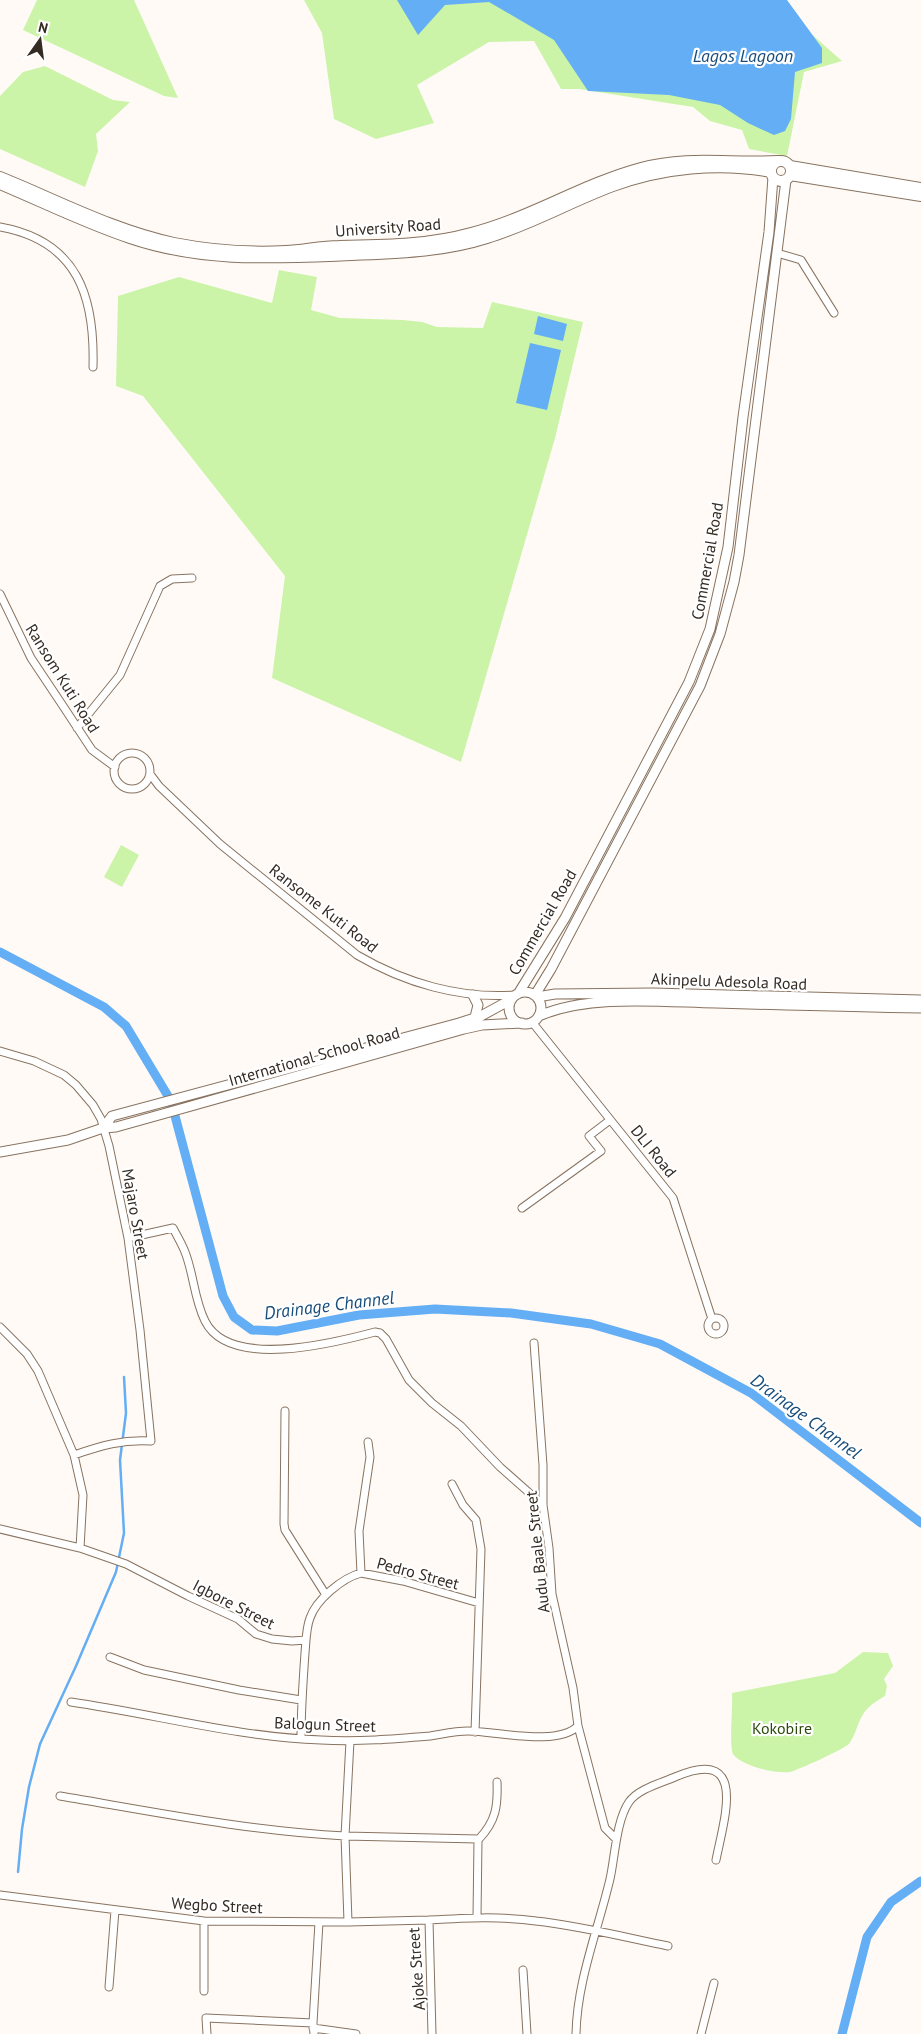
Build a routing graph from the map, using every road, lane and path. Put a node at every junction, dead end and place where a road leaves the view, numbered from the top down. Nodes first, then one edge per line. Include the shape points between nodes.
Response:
1 (778, 161) junction
2 (772, 174) junction
3 (789, 174) junction
4 (0, 177) edge
5 (0, 184) edge
6 (921, 188) edge
7 (921, 196) edge
8 (0, 227) edge
9 (777, 253) junction
10 (834, 312) dead end
11 (93, 367) dead end
12 (192, 578) dead end
13 (0, 594) edge
14 (77, 728) junction
15 (115, 767) junction
16 (150, 774) junction
17 (473, 996) junction
18 (515, 996) junction
19 (536, 996) junction
20 (921, 1000) edge
21 (921, 1008) edge
22 (476, 1018) junction
23 (535, 1019) junction
24 (522, 1023) junction
25 (0, 1052) edge
26 (610, 1120) junction
27 (103, 1128) junction
28 (0, 1152) edge
29 (522, 1208) dead end
30 (128, 1238) junction
31 (712, 1320) dead end
32 (0, 1327) edge
33 (534, 1343) dead end
34 (285, 1411) dead end
35 (368, 1442) dead end
36 (74, 1456) junction
37 (452, 1484) dead end
38 (543, 1505) junction
39 (0, 1529) edge
40 (80, 1548) junction
41 (360, 1572) junction
42 (326, 1595) junction
43 (478, 1603) junction
44 (306, 1640) junction
45 (110, 1657) dead end
46 (302, 1700) junction
47 (71, 1702) dead end
48 (578, 1726) junction
49 (475, 1732) junction
50 (301, 1738) junction
51 (350, 1741) junction
52 (497, 1782) dead end
53 (60, 1796) dead end
54 (345, 1836) junction
55 (616, 1838) junction
56 (479, 1839) junction
57 (716, 1860) dead end
58 (0, 1895) edge
59 (115, 1910) junction
60 (477, 1917) junction
61 (429, 1920) junction
62 (204, 1921) junction
63 (319, 1922) junction
64 (348, 1922) junction
65 (597, 1930) junction
66 (668, 1946) dead end
67 (524, 1970) dead end
68 (714, 1983) dead end
69 (109, 1987) dead end
70 (204, 1991) dead end
71 (313, 2029) edge
72 (207, 2034) edge
73 (356, 2034) edge
74 (432, 2034) edge
75 (527, 2034) edge
76 (576, 2034) edge
77 (701, 2034) edge

1 - 2 main road via 772,165
1 - 3 main road via 784,161
1 - 4 main road, University Road via 700,160 641,168 471,234 414,244 286,251 221,249 174,243 115,224
2 - 3 main road via 779,181
2 - 5 main road, University Road via 749,168 725,167 661,173 614,186 508,231 462,245 402,253 289,258 225,257 157,246 109,230
2 - 18 street, Commercial Road via 769,232 728,547 710,629 689,682 565,918
3 - 6 main road
3 - 7 main road
3 - 9 street, Commercial Road
8 - 11 street via 30,235 48,245 78,277 90,312 94,336
9 - 10 street via 801,260
9 - 19 street, Commercial Road via 739,555 720,634 679,729
12 - 14 street via 172,579 160,586 120,675
13 - 14 street, Ransom Kuti Road via 31,658
14 - 15 street, Ransom Kuti Road via 92,750
15 - 16 street via 126,755 138,755 149,764
15 - 16 street via 116,779 128,789 140,788
16 - 17 street, Ransome Kuti Road via 220,844 357,955 401,977
17 - 18 street, Ransome Kuti Road
17 - 22 street via 478,1005
18 - 19 street via 529,992
18 - 22 street, International School Road
18 - 24 street via 510,1004 511,1014
19 - 20 street, Akinpelu Adesola Road via 653,993
19 - 23 street via 541,1010
21 - 23 street, Akinpelu Adesola Road via 634,1002 579,1005 557,1009
22 - 27 street, International School Road via 112,1116
23 - 24 street
23 - 26 street, DLI Road
24 - 27 street, International School Road via 464,1029
25 - 27 street, Majaro Street via 34,1060 64,1076 93,1105
26 - 29 street via 589,1136 601,1151
26 - 31 street, DLI Road via 673,1198
27 - 28 street, International School Road via 68,1140
27 - 30 street, Majaro Street via 110,1146
30 - 36 street, Majaro Street via 151,1441 116,1442
30 - 38 street via 173,1228 185,1253 205,1322 213,1334 234,1346 288,1349 380,1333 409,1380
32 - 36 street via 27,1354 38,1371
33 - 38 street, Audu Baale Street
34 - 42 street via 285,1530
35 - 41 street via 370,1458 359,1531
36 - 40 street via 83,1494
37 - 43 street via 462,1505 476,1520 481,1549
38 - 48 street, Audu Baale Street via 552,1594
39 - 40 street, Igbore Street
40 - 44 street, Igbore Street via 126,1564 238,1619 256,1634 292,1642
41 - 42 street, Pedro Street
41 - 43 street, Pedro Street via 393,1578
42 - 44 street, Pedro Street via 309,1619
43 - 49 street
44 - 46 street, Pedro Street
45 - 46 street via 144,1670
46 - 50 street, Pedro Street
47 - 50 street, Balogun Street via 245,1733
48 - 49 street, Balogun Street via 571,1733 554,1736 501,1736
48 - 55 street, Audu Baale Street via 605,1828
49 - 51 street, Balogun Street
50 - 51 street, Balogun Street
51 - 54 street
52 - 56 street via 498,1808
53 - 54 street via 240,1827
54 - 56 street
54 - 64 street
55 - 57 street via 629,1803 634,1798 691,1770 708,1768 724,1779 728,1792
55 - 65 street
56 - 60 street
58 - 59 street, Wegbo Street
59 - 62 street, Wegbo Street
59 - 69 street
60 - 61 street
60 - 65 street via 534,1920
61 - 64 street, Ajoke Street
61 - 74 street, Ajoke Street
62 - 63 street, Wegbo Street
62 - 70 street
63 - 64 street, Wegbo Street
63 - 71 street
65 - 66 street
65 - 76 street via 587,1960
67 - 75 street
68 - 77 street
71 - 72 street via 206,2018
71 - 73 street

